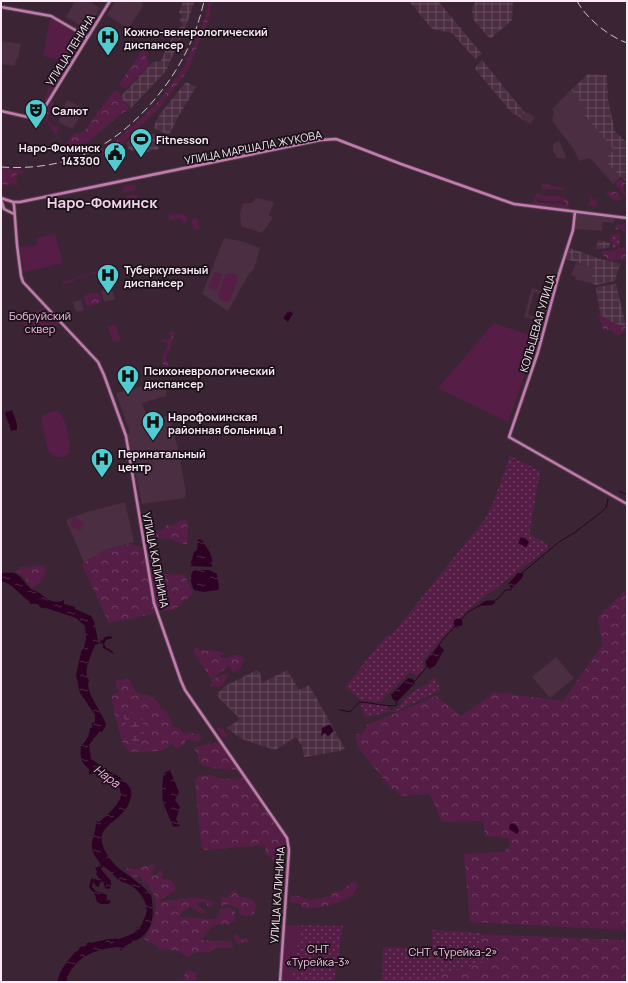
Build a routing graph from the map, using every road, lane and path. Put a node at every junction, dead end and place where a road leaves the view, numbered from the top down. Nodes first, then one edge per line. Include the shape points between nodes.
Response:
1 (110, 1) edge
2 (1, 6) edge
3 (87, 37) junction
4 (1, 111) edge
5 (1, 199) edge
6 (8, 200) junction
7 (13, 202) junction
8 (16, 203) junction
9 (3, 204) junction
10 (14, 207) junction
11 (10, 211) junction
12 (575, 212) junction
13 (14, 214) junction
14 (627, 218) edge
15 (627, 504) edge
16 (280, 981) edge

1 - 3 street, УЛИЦА ЛЕНИНА
2 - 3 street via 51,16
3 - 4 street, УЛИЦА ЛЕНИНА via 40,114 32,118
5 - 6 street
5 - 9 street
6 - 7 street
6 - 9 street
7 - 8 street
7 - 10 street
8 - 10 street
8 - 12 street, УЛИЦА МАРШАЛА ЖУКОВА via 321,140 336,140 503,201
9 - 11 street via 4,209
10 - 11 street
10 - 13 street, УЛИЦА КАЛИНИНА
11 - 13 street
12 - 14 street, УЛИЦА МАРШАЛА ЖУКОВА
12 - 15 street, КОЛЬЦЕВАЯ УЛИЦА via 573,230 538,352 509,437
13 - 16 street, УЛИЦА КАЛИНИНА via 23,282 99,363 115,403 126,436 154,603 182,684 287,838 289,850

